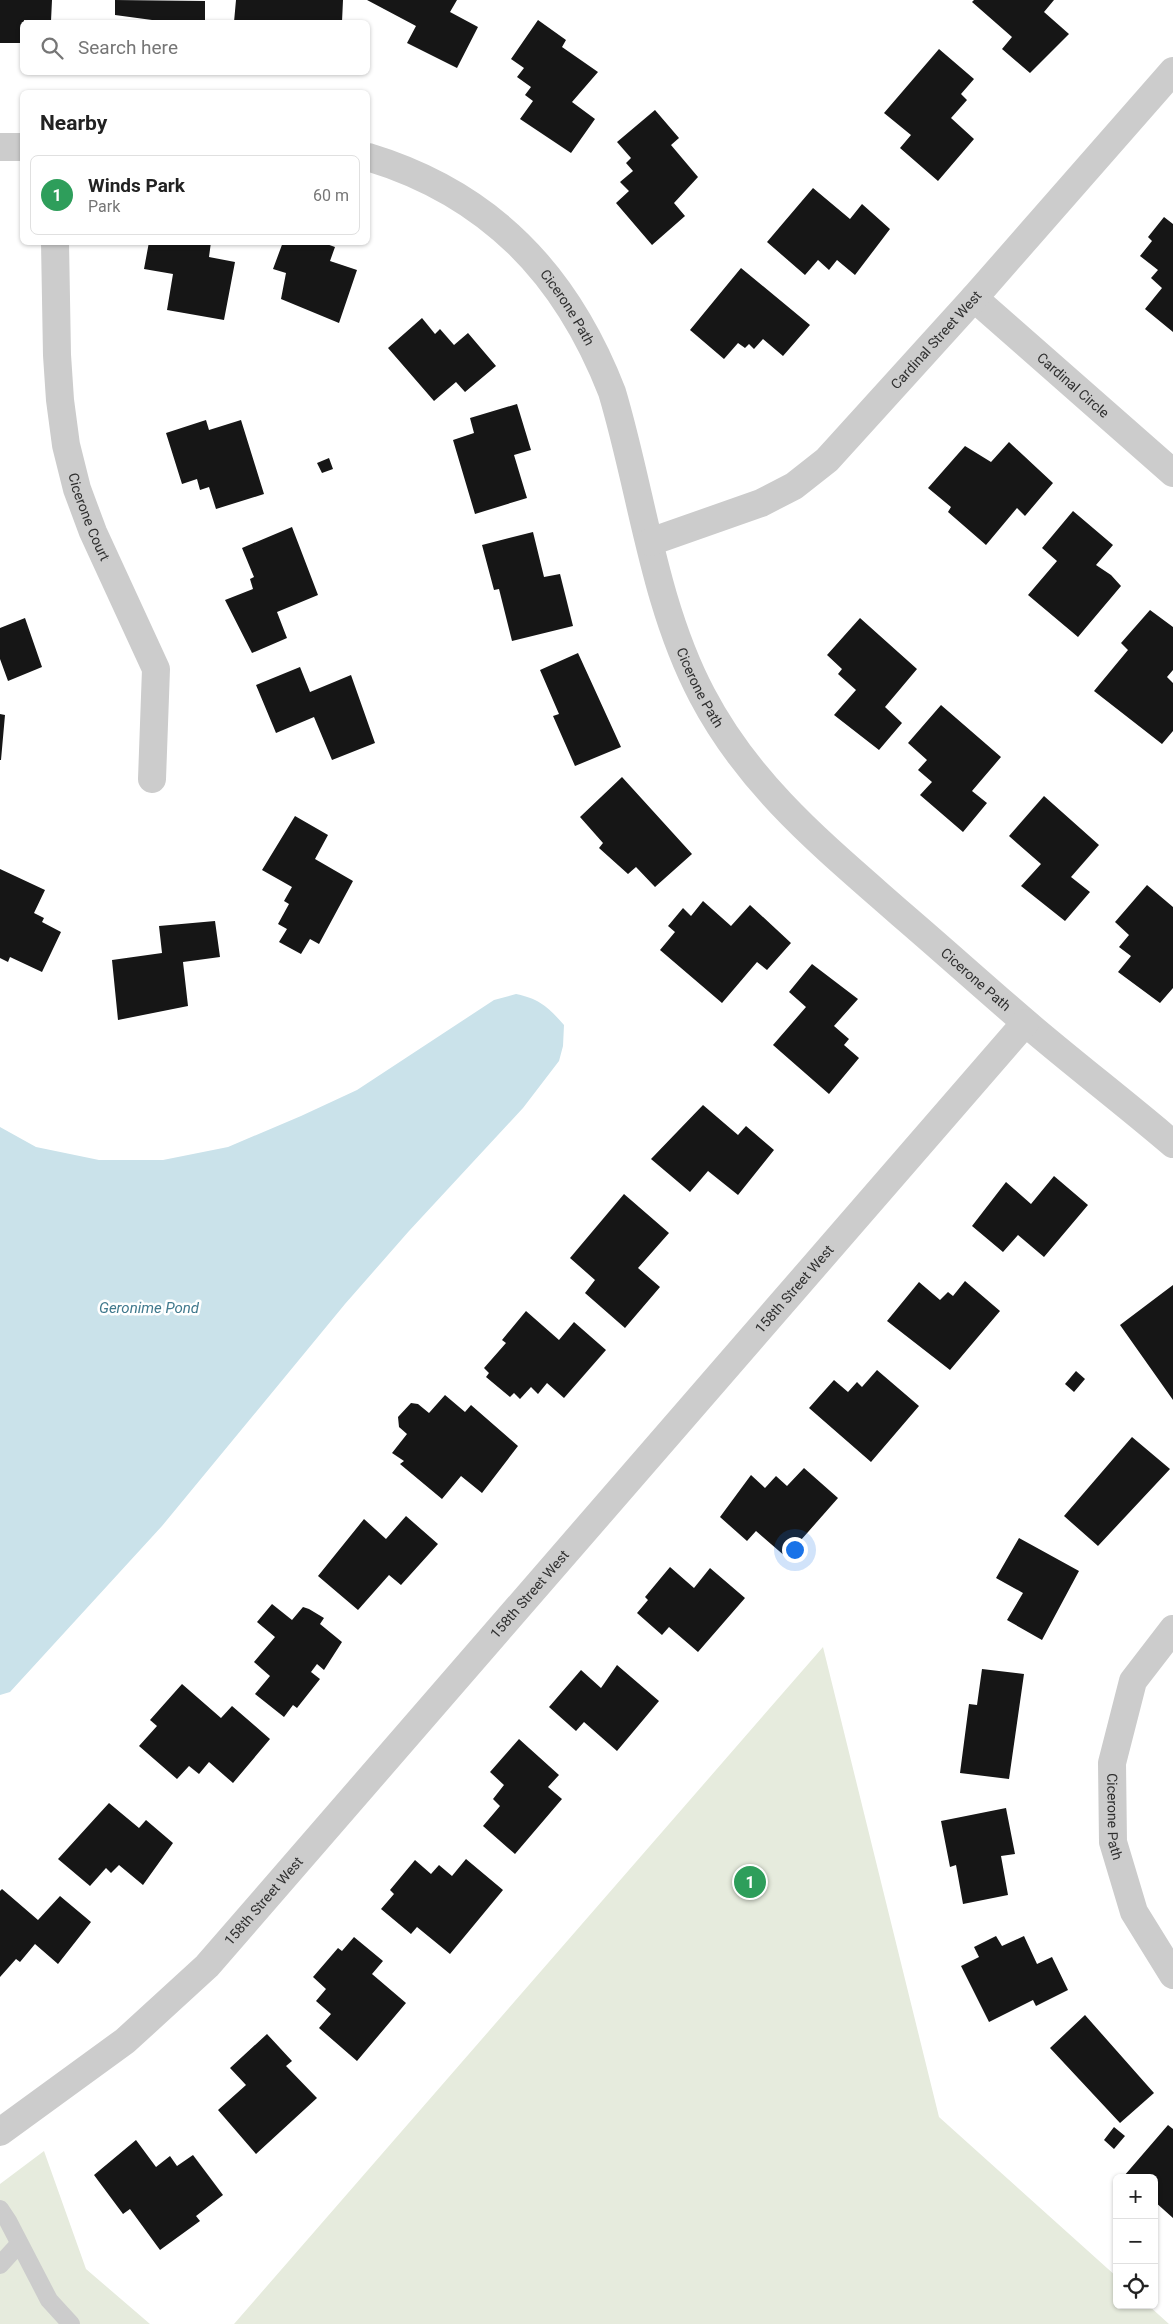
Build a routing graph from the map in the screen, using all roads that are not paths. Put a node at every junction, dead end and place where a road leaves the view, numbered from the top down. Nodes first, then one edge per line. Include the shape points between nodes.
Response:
1 (1173, 71) edge
2 (0, 147) edge
3 (20, 147) edge
4 (370, 158) edge
5 (55, 245) edge
6 (974, 298) junction
7 (1173, 473) edge
8 (650, 542) junction
9 (152, 779) dead end
10 (1025, 1023) junction
11 (1173, 1144) edge
12 (1173, 1630) edge
13 (1173, 1975) edge
14 (0, 2132) edge
15 (0, 2209) edge
16 (19, 2244) junction
17 (0, 2265) edge
18 (71, 2324) edge

1 - 6 street, Cardinal Street West
2 - 3 street
4 - 8 street, Cicerone Path via 412,172 488,218 535,261 570,306 600,361 612,392
5 - 9 street, Cicerone Court via 56,355 66,445 77,489 93,532 156,669
6 - 7 street, Cardinal Circle
6 - 8 street, Cardinal Street West via 856,430 827,460 794,486 761,503
8 - 10 street, Cicerone Path via 672,619 702,694 751,770 786,811 814,837
10 - 11 street, Cicerone Path
10 - 14 street, 158th Street West via 208,1966 125,2041
12 - 13 street, Cicerone Path via 1133,1681 1112,1763 1113,1842 1134,1912
15 - 16 lane
16 - 17 lane
16 - 18 lane via 49,2300

